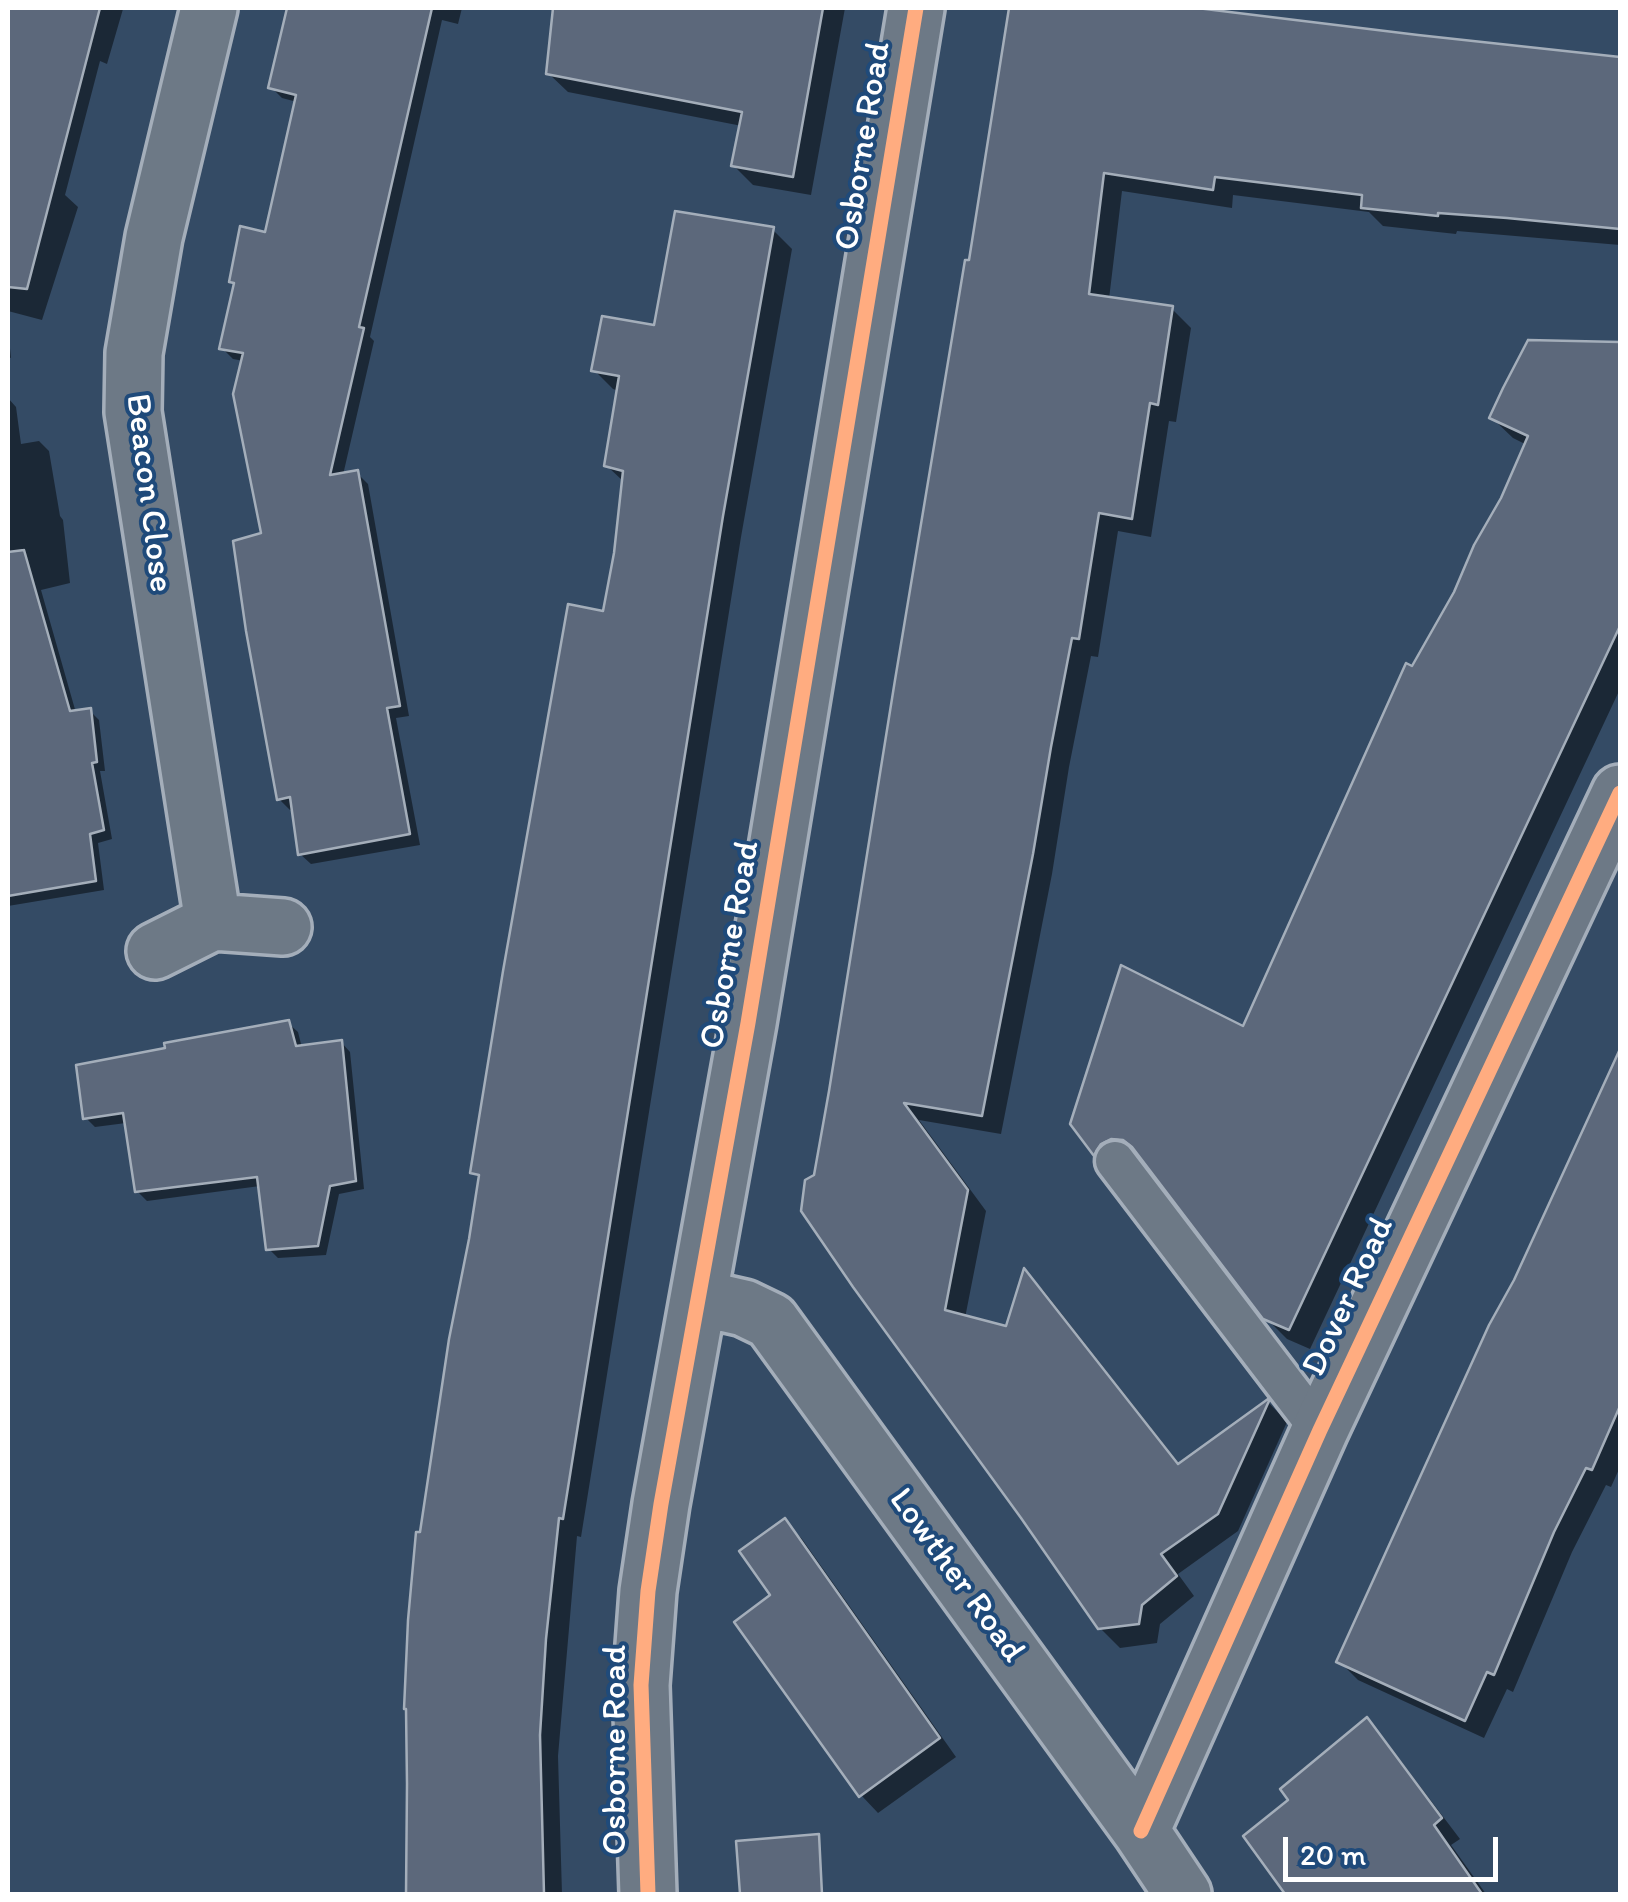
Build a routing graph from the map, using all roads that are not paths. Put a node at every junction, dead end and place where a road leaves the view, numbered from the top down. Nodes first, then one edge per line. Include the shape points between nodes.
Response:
1 (209, 8) edge
2 (916, 8) edge
3 (1620, 793) edge
4 (213, 922) junction
5 (284, 927) dead end
6 (155, 951) dead end
7 (1116, 1161) dead end
8 (700, 1298) junction
9 (1320, 1430) junction
10 (1141, 1831) junction
11 (648, 1894) edge
12 (1184, 1894) edge

1 - 4 street, Beacon Close via 154,237 134,353 134,412
2 - 8 street, Osborne Road
3 - 9 street, Dover Road
4 - 5 street
4 - 6 street
7 - 9 lane
8 - 10 street, Lowther Road via 770,1320
8 - 11 street, Osborne Road via 648,1591 641,1685
9 - 10 street, Dover Road
10 - 12 street, Lowther Road

